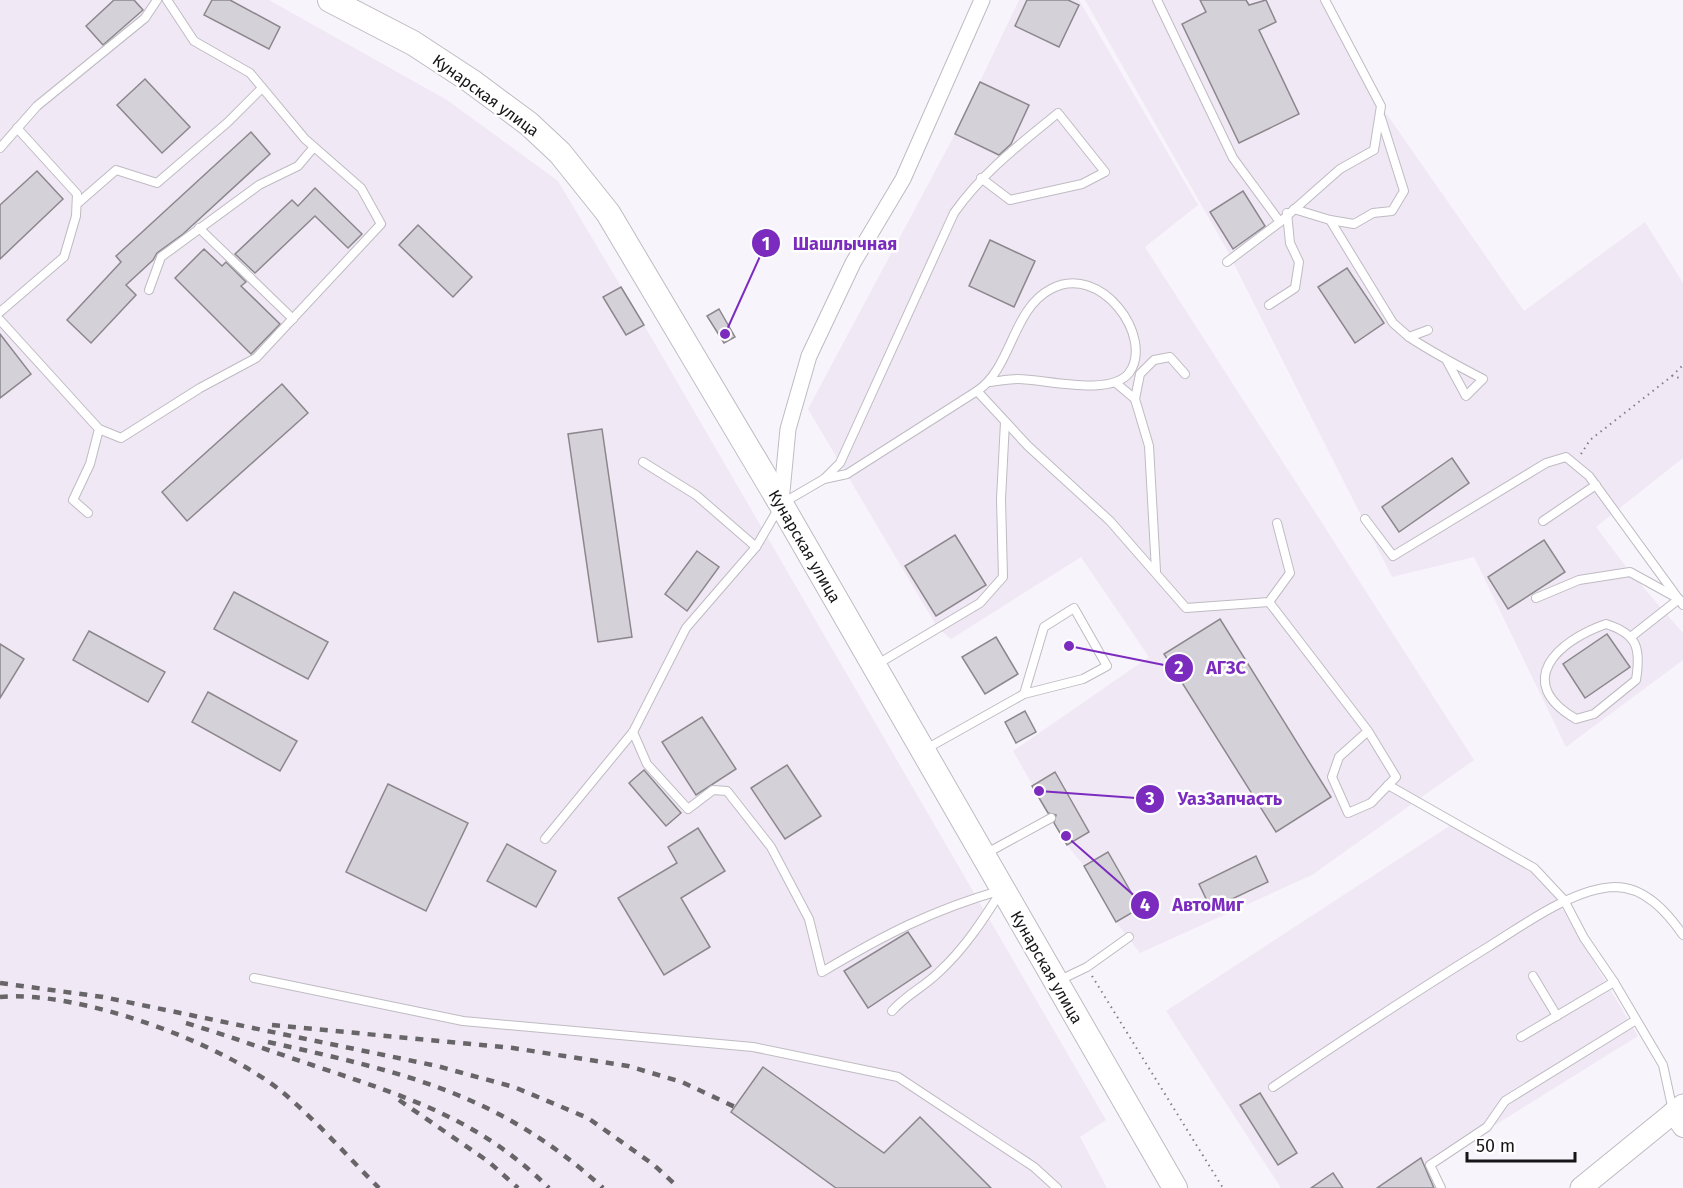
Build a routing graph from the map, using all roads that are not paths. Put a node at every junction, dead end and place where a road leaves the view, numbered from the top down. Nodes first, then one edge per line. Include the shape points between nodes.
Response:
1 (157, 0) edge
2 (167, 0) edge
3 (330, 0) edge
4 (982, 0) edge
5 (1157, 0) edge
6 (1325, 0) edge
7 (262, 88) junction
8 (1380, 114) junction
9 (17, 128) junction
10 (314, 147) junction
11 (0, 148) edge
12 (981, 178) junction
13 (77, 204) junction
14 (1291, 211) junction
15 (1330, 220) junction
16 (1280, 222) junction
17 (199, 228) junction
18 (1227, 262) dead end
19 (149, 290) dead end
20 (1269, 305) dead end
21 (0, 312) edge
22 (293, 319) junction
23 (0, 321) edge
24 (1428, 330) dead end
25 (1409, 337) junction
26 (1447, 361) junction
27 (1129, 373) junction
28 (1140, 374) junction
29 (1185, 374) dead end
30 (990, 382) junction
31 (1116, 383) junction
32 (977, 391) junction
33 (1135, 399) junction
34 (1005, 422) junction
35 (99, 429) junction
36 (643, 462) dead end
37 (825, 479) junction
38 (1596, 485) junction
39 (781, 504) junction
40 (88, 513) dead end
41 (1365, 519) dead end
42 (1544, 521) dead end
43 (1277, 523) dead end
44 (756, 547) junction
45 (1156, 571) junction
46 (1536, 598) dead end
47 (1269, 602) junction
48 (1681, 602) edge
49 (1632, 636) junction
50 (874, 666) junction
51 (1024, 694) junction
52 (1368, 731) junction
53 (633, 732) junction
54 (922, 751) junction
55 (1388, 785) junction
56 (1051, 818) dead end
57 (545, 839) dead end
58 (982, 856) junction
59 (1002, 890) junction
60 (1564, 900) junction
61 (1683, 935) edge
62 (1129, 937) dead end
63 (1533, 976) dead end
64 (254, 978) dead end
65 (1056, 982) junction
66 (1614, 982) junction
67 (892, 1011) dead end
68 (1557, 1016) junction
69 (1636, 1020) junction
70 (1521, 1037) dead end
71 (1273, 1087) dead end
72 (1680, 1114) edge
73 (1057, 1188) edge
74 (1175, 1188) edge
75 (1441, 1188) edge
76 (1581, 1188) edge

1 - 9 lane via 145,18 37,106
2 - 7 lane via 194,41 250,73
3 - 39 main road, Кунарская улица via 413,43 471,81 530,124 560,153 608,213
4 - 39 street via 903,179 853,262 809,356 788,429
5 - 16 lane via 1233,158
6 - 8 lane via 1381,106
7 - 10 lane
7 - 13 lane via 157,183 116,170
8 - 14 lane via 1374,150 1340,169
8 - 15 lane via 1404,191 1392,211 1373,213 1354,224
9 - 11 lane
9 - 13 lane via 77,194
10 - 17 lane via 298,166 259,185
10 - 22 lane via 360,188 381,224
12 - 12 lane via 1058,113 1105,172 1082,184 1010,200
12 - 37 lane via 954,213 840,463
13 - 21 lane via 64,257
14 - 15 lane
14 - 16 lane
14 - 20 lane via 1290,243 1299,262 1295,288
15 - 25 lane via 1393,323
16 - 18 lane
17 - 19 lane via 161,256
17 - 22 lane
22 - 35 lane via 256,358 121,438
23 - 35 lane
24 - 25 lane
25 - 26 lane
26 - 26 lane via 1474,375 1483,379 1466,396
27 - 28 lane
27 - 30 lane via 1134,359 1133,338 1114,300 1099,288 1068,284 1051,288 1026,314
27 - 31 lane
28 - 29 lane via 1154,360 1170,357
28 - 33 lane
30 - 31 lane via 1018,379 1101,386
30 - 32 lane
31 - 33 lane
32 - 34 lane
32 - 37 lane via 847,474
33 - 45 lane via 1149,446
34 - 45 lane via 1110,521
34 - 50 lane via 1001,499 1003,577 980,603
35 - 40 lane via 90,464 74,500
36 - 44 lane via 696,495
37 - 39 lane
38 - 41 lane via 1566,457 1546,463 1393,556
38 - 42 lane
38 - 48 lane
39 - 44 lane
39 - 50 main road, Кунарская улица
43 - 47 lane via 1290,573
44 - 53 lane via 686,628
45 - 47 lane via 1186,608
46 - 48 lane via 1579,580 1630,572
47 - 52 lane
48 - 49 lane
49 - 49 lane via 1637,649 1636,680 1594,714 1576,719 1562,711 1544,680 1549,660 1586,631 1606,624
50 - 54 main road, Кунарская улица
51 - 51 lane via 1083,679 1107,666 1074,608 1044,627
51 - 54 lane
52 - 55 lane via 1396,777
52 - 55 lane via 1339,757 1332,777 1348,813 1371,803
53 - 57 lane
53 - 59 lane via 647,764 688,809 712,790 727,791 742,810 771,847 809,919 822,972 891,931 959,902
54 - 58 main road, Кунарская улица
55 - 60 lane via 1534,868
56 - 58 lane
58 - 59 main road, Кунарская улица
59 - 65 main road, Кунарская улица
59 - 67 lane via 971,938 937,974
60 - 61 lane via 1615,887 1643,893
60 - 66 lane
60 - 71 lane via 1422,987
62 - 65 lane via 1087,967
63 - 68 lane
64 - 73 lane via 463,1021 753,1047 898,1077 1034,1167
65 - 74 main road, Кунарская улица
66 - 68 lane
66 - 69 lane
68 - 70 lane
69 - 72 lane via 1663,1065
69 - 75 lane via 1505,1101 1487,1127 1430,1165
72 - 76 main road

